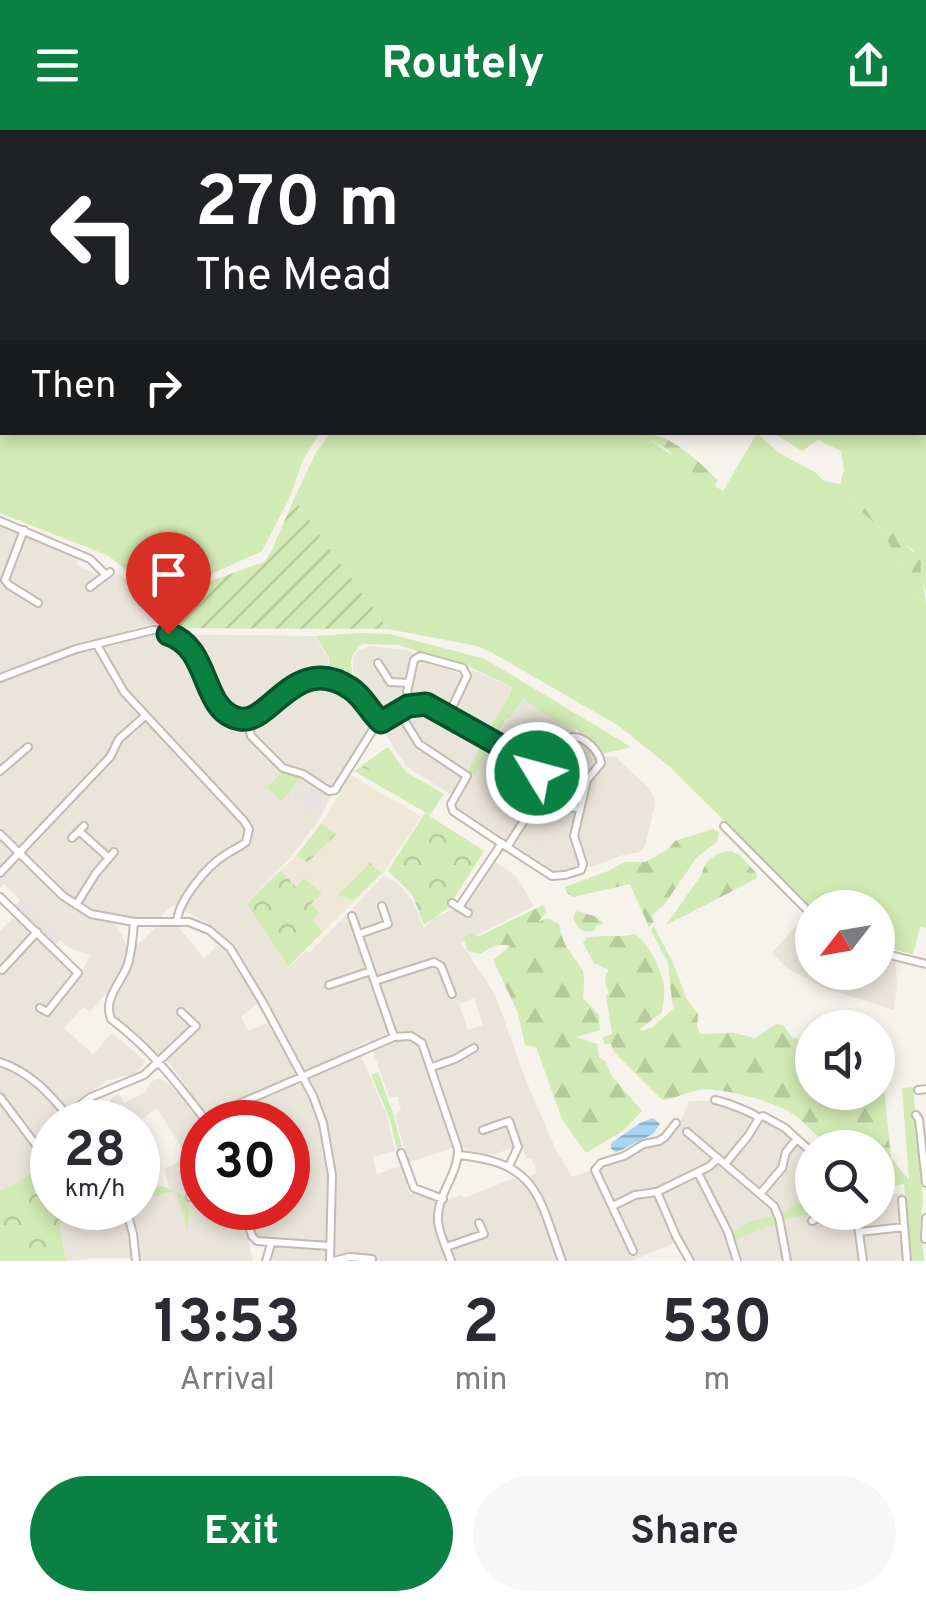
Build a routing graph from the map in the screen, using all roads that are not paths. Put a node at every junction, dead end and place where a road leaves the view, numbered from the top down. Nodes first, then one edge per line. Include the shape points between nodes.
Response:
1 (0, 520) edge
2 (24, 530) junction
3 (90, 587) dead end
4 (38, 603) dead end
5 (97, 645) junction
6 (378, 663) dead end
7 (0, 678) edge
8 (409, 683) junction
9 (412, 704) junction
10 (398, 712) junction
11 (145, 716) junction
12 (448, 716) junction
13 (247, 720) junction
14 (379, 720) junction
15 (28, 746) dead end
16 (535, 770) junction
17 (0, 771) edge
18 (538, 800) junction
19 (579, 809) junction
20 (724, 826) dead end
21 (78, 832) dead end
22 (0, 834) edge
23 (504, 845) junction
24 (19, 853) junction
25 (0, 873) edge
26 (0, 897) edge
27 (795, 898) edge
28 (76, 905) junction
29 (382, 906) dead end
30 (468, 913) dead end
31 (352, 916) dead end
32 (177, 920) junction
33 (134, 922) junction
34 (37, 932) junction
35 (359, 934) junction
36 (895, 956) edge
37 (926, 964) edge
38 (2, 970) edge
39 (371, 970) junction
40 (375, 981) junction
41 (328, 985) dead end
42 (452, 994) dead end
43 (40, 1008) dead end
44 (180, 1012) dead end
45 (394, 1038) junction
46 (474, 1048) dead end
47 (160, 1061) junction
48 (0, 1062) edge
49 (432, 1068) junction
50 (303, 1078) junction
51 (0, 1097) edge
52 (54, 1100) edge
53 (87, 1100) edge
54 (189, 1100) edge
55 (253, 1100) edge
56 (716, 1100) dead end
57 (916, 1115) dead end
58 (758, 1118) junction
59 (676, 1123) dead end
60 (483, 1130) dead end
61 (687, 1132) dead end
62 (795, 1136) edge
63 (30, 1137) edge
64 (795, 1142) edge
65 (401, 1153) dead end
66 (459, 1155) junction
67 (924, 1155) edge
68 (718, 1158) junction
69 (725, 1164) junction
70 (509, 1166) junction
71 (698, 1173) junction
72 (926, 1183) edge
73 (658, 1192) junction
74 (760, 1194) junction
75 (442, 1198) junction
76 (902, 1200) dead end
77 (613, 1206) junction
78 (926, 1218) edge
79 (479, 1223) dead end
80 (904, 1228) junction
81 (133, 1230) edge
82 (250, 1230) edge
83 (859, 1232) joint
84 (925, 1239) edge
85 (270, 1244) junction
86 (330, 1246) junction
87 (446, 1247) junction
88 (634, 1251) dead end
89 (372, 1259) edge
90 (136, 1261) edge
91 (266, 1261) edge
92 (331, 1261) edge
93 (451, 1261) edge
94 (562, 1261) edge
95 (690, 1261) edge
96 (737, 1261) edge
97 (787, 1261) edge
98 (863, 1261) edge
99 (907, 1261) edge

1 - 2 street
2 - 3 street via 108,574
2 - 4 street via 5,580
5 - 7 street
5 - 11 street
5 - 13 street via 152,630 177,637 194,652 218,704
6 - 8 street via 390,682
8 - 9 street
8 - 12 street via 420,656 463,668 467,676
9 - 10 street
9 - 12 street
10 - 14 street
10 - 23 street via 419,744 468,776 451,804 454,811
11 - 24 street
11 - 32 street via 249,829 246,842 189,892
12 - 16 street
13 - 14 street via 294,685 314,679 348,686
13 - 14 street via 251,736 283,768 329,791
15 - 17 street
16 - 18 street
16 - 19 street via 572,736 582,738 601,763 587,780
18 - 19 street
18 - 23 street
19 - 23 street via 574,836 581,870 552,876
20 - 27 street
21 - 28 street via 111,855
22 - 24 street
23 - 30 street via 456,905
24 - 25 street
24 - 28 street
26 - 34 street
28 - 33 street
29 - 35 street via 388,924
31 - 35 street
32 - 33 street
32 - 50 street via 209,930 230,948
33 - 47 street via 126,969 108,1012
34 - 38 street
34 - 43 street via 78,974 46,1012
35 - 39 street
36 - 37 street
39 - 40 street
39 - 41 street
40 - 42 street via 434,962
40 - 45 street
44 - 47 street via 196,1026
45 - 49 street via 422,1042
45 - 50 street
46 - 49 street
47 - 53 street via 142,1077
47 - 54 street
48 - 52 street
49 - 66 street
50 - 55 street
50 - 86 street via 331,1160
51 - 63 street
56 - 58 street
57 - 67 street
58 - 62 street
58 - 69 street
59 - 77 street via 665,1137 597,1166
60 - 70 street via 509,1121 518,1147
61 - 68 street
64 - 74 street
65 - 75 street via 414,1188
66 - 70 street
66 - 75 street
67 - 72 street
68 - 69 street
68 - 71 street
69 - 74 street
70 - 94 street via 536,1193
71 - 73 street
71 - 96 street
73 - 77 street
73 - 95 street
74 - 97 street via 777,1212
75 - 87 street via 438,1220
76 - 80 street
77 - 88 street
78 - 84 street
79 - 87 street via 484,1234
80 - 83 street
80 - 99 street
81 - 90 street
82 - 85 street via 257,1242
83 - 98 street
85 - 86 street
85 - 91 street
86 - 92 street
87 - 93 street
89 - 92 street

